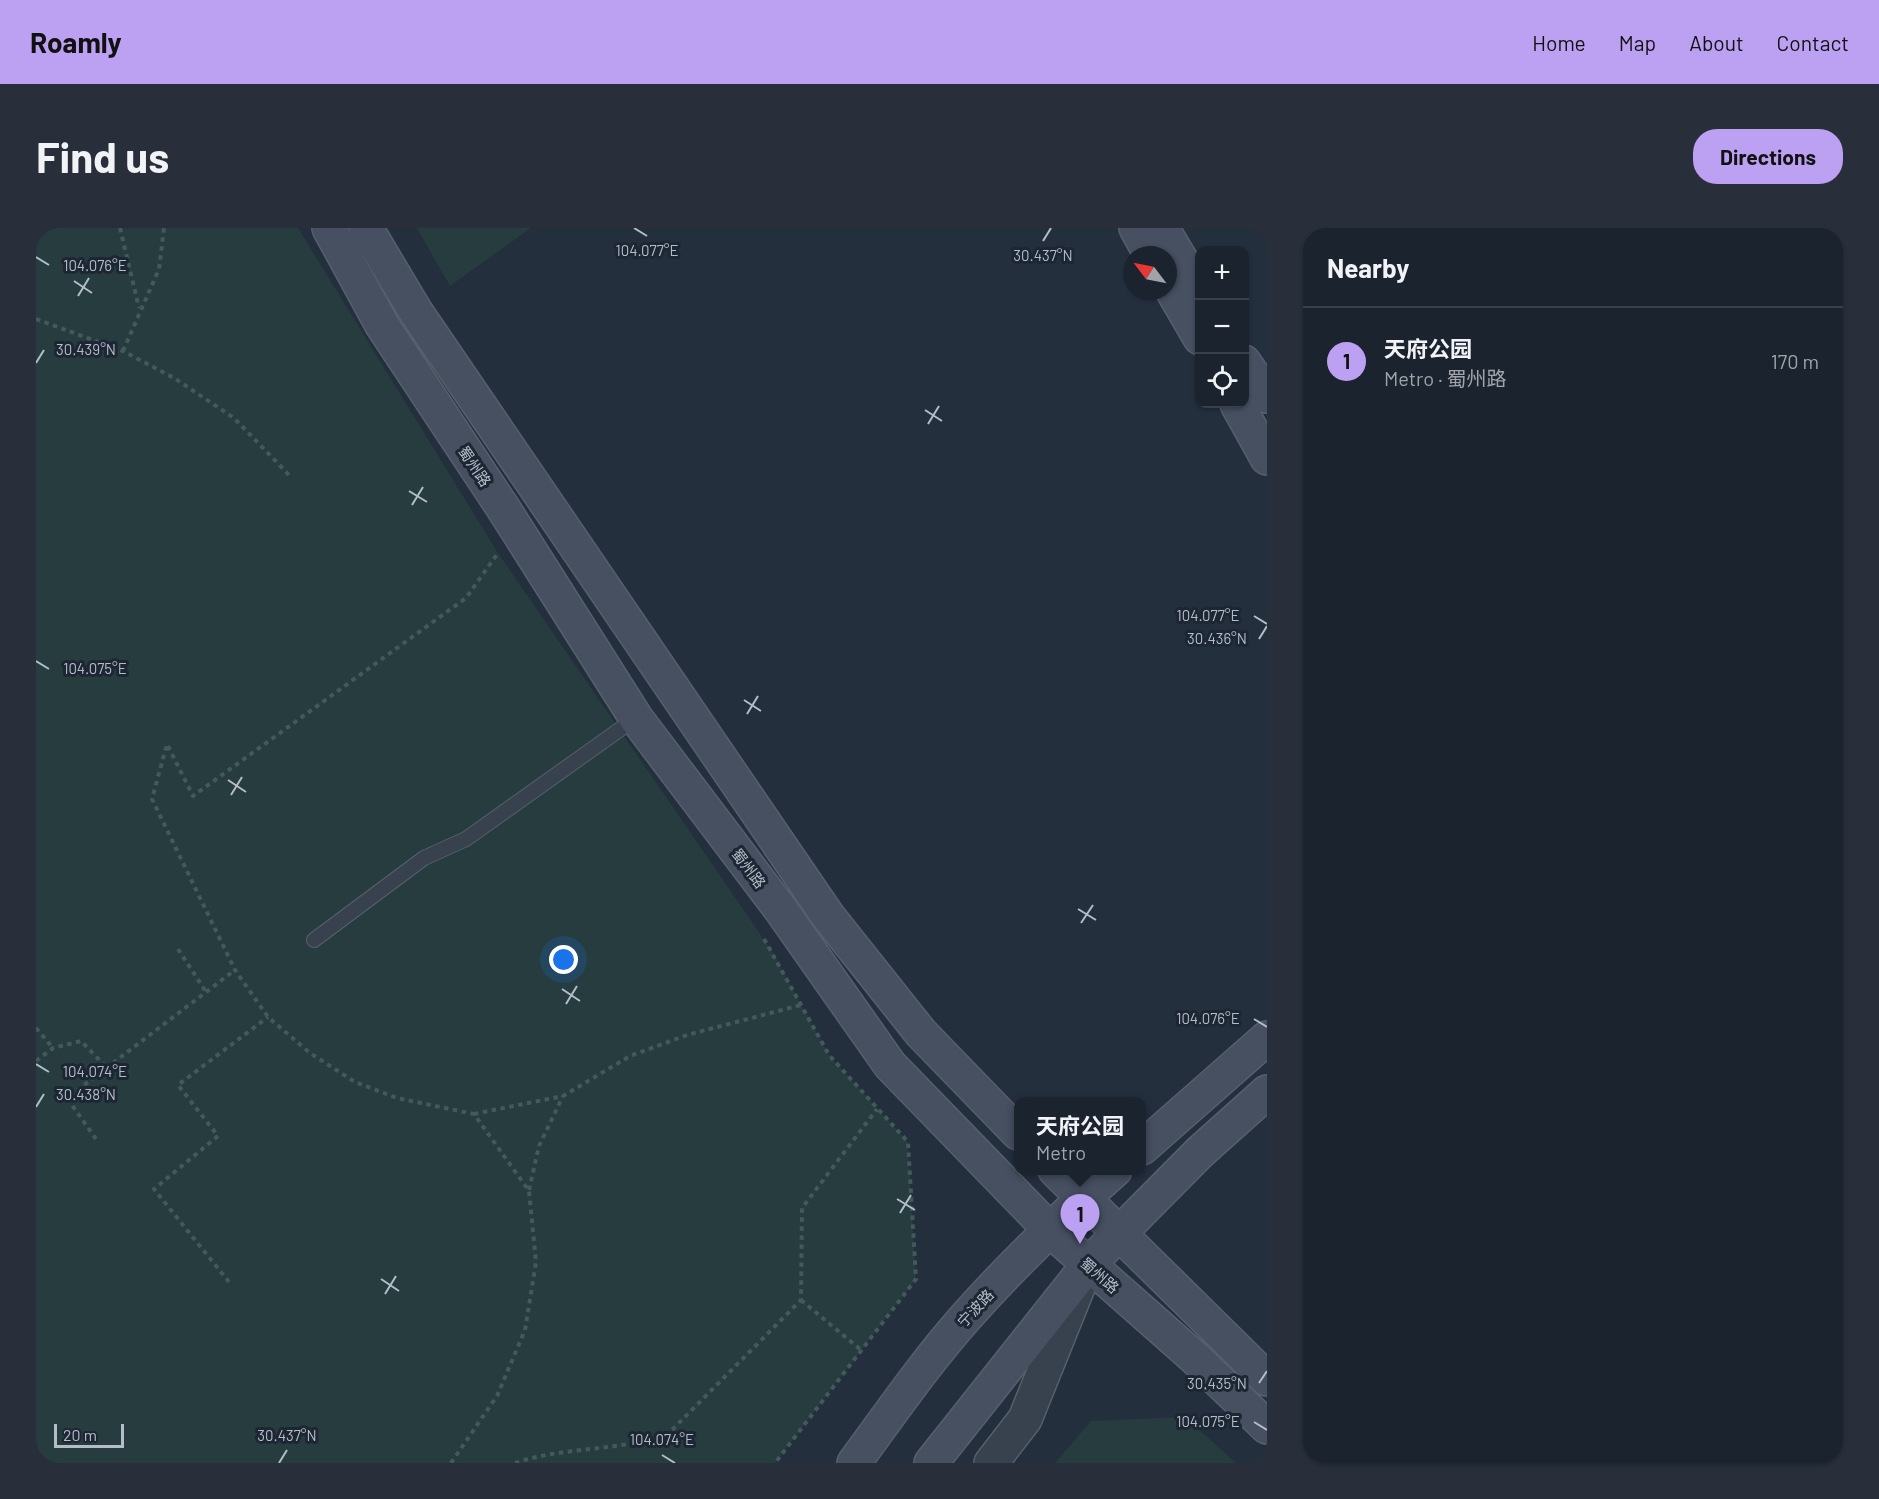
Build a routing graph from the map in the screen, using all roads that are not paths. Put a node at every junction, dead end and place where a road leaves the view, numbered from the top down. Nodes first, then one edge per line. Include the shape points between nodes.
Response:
1 (329, 228) edge
2 (366, 228) edge
3 (1136, 228) edge
4 (1162, 228) edge
5 (1147, 246) edge
6 (1195, 284) edge
7 (1177, 298) edge
8 (1195, 329) edge
9 (1249, 368) edge
10 (1267, 396) edge
11 (1239, 408) edge
12 (1267, 458) edge
13 (636, 718) junction
14 (314, 940) dead end
15 (1267, 1038) edge
16 (1267, 1092) edge
17 (1014, 1129) edge
18 (1146, 1144) edge
19 (1060, 1175) edge
20 (1109, 1175) edge
21 (1083, 1199) junction
22 (1051, 1231) junction
23 (1119, 1234) junction
24 (1088, 1265) junction
25 (1267, 1379) edge
26 (1267, 1427) edge
27 (854, 1463) edge
28 (931, 1463) edge
29 (991, 1463) edge

1 - 13 main road, 蜀州路 via 382,326
2 - 17 main road via 416,312 828,916 921,1033
3 - 5 main road
4 - 6 main road
7 - 8 main road
9 - 10 main road
11 - 12 main road
13 - 14 lane via 466,839 424,858
13 - 22 main road, 蜀州路 via 781,910 890,1065
15 - 18 main road
16 - 23 main road via 1200,1152
19 - 21 main road
20 - 21 main road, 宁波路
21 - 22 main road, 宁波路
21 - 23 main road
22 - 24 main road, 蜀州路
22 - 27 main road, 宁波路 via 965,1317
23 - 24 main road
23 - 25 main road
24 - 26 main road, 蜀州路 via 1196,1358
24 - 28 main road
24 - 29 street via 1025,1419

